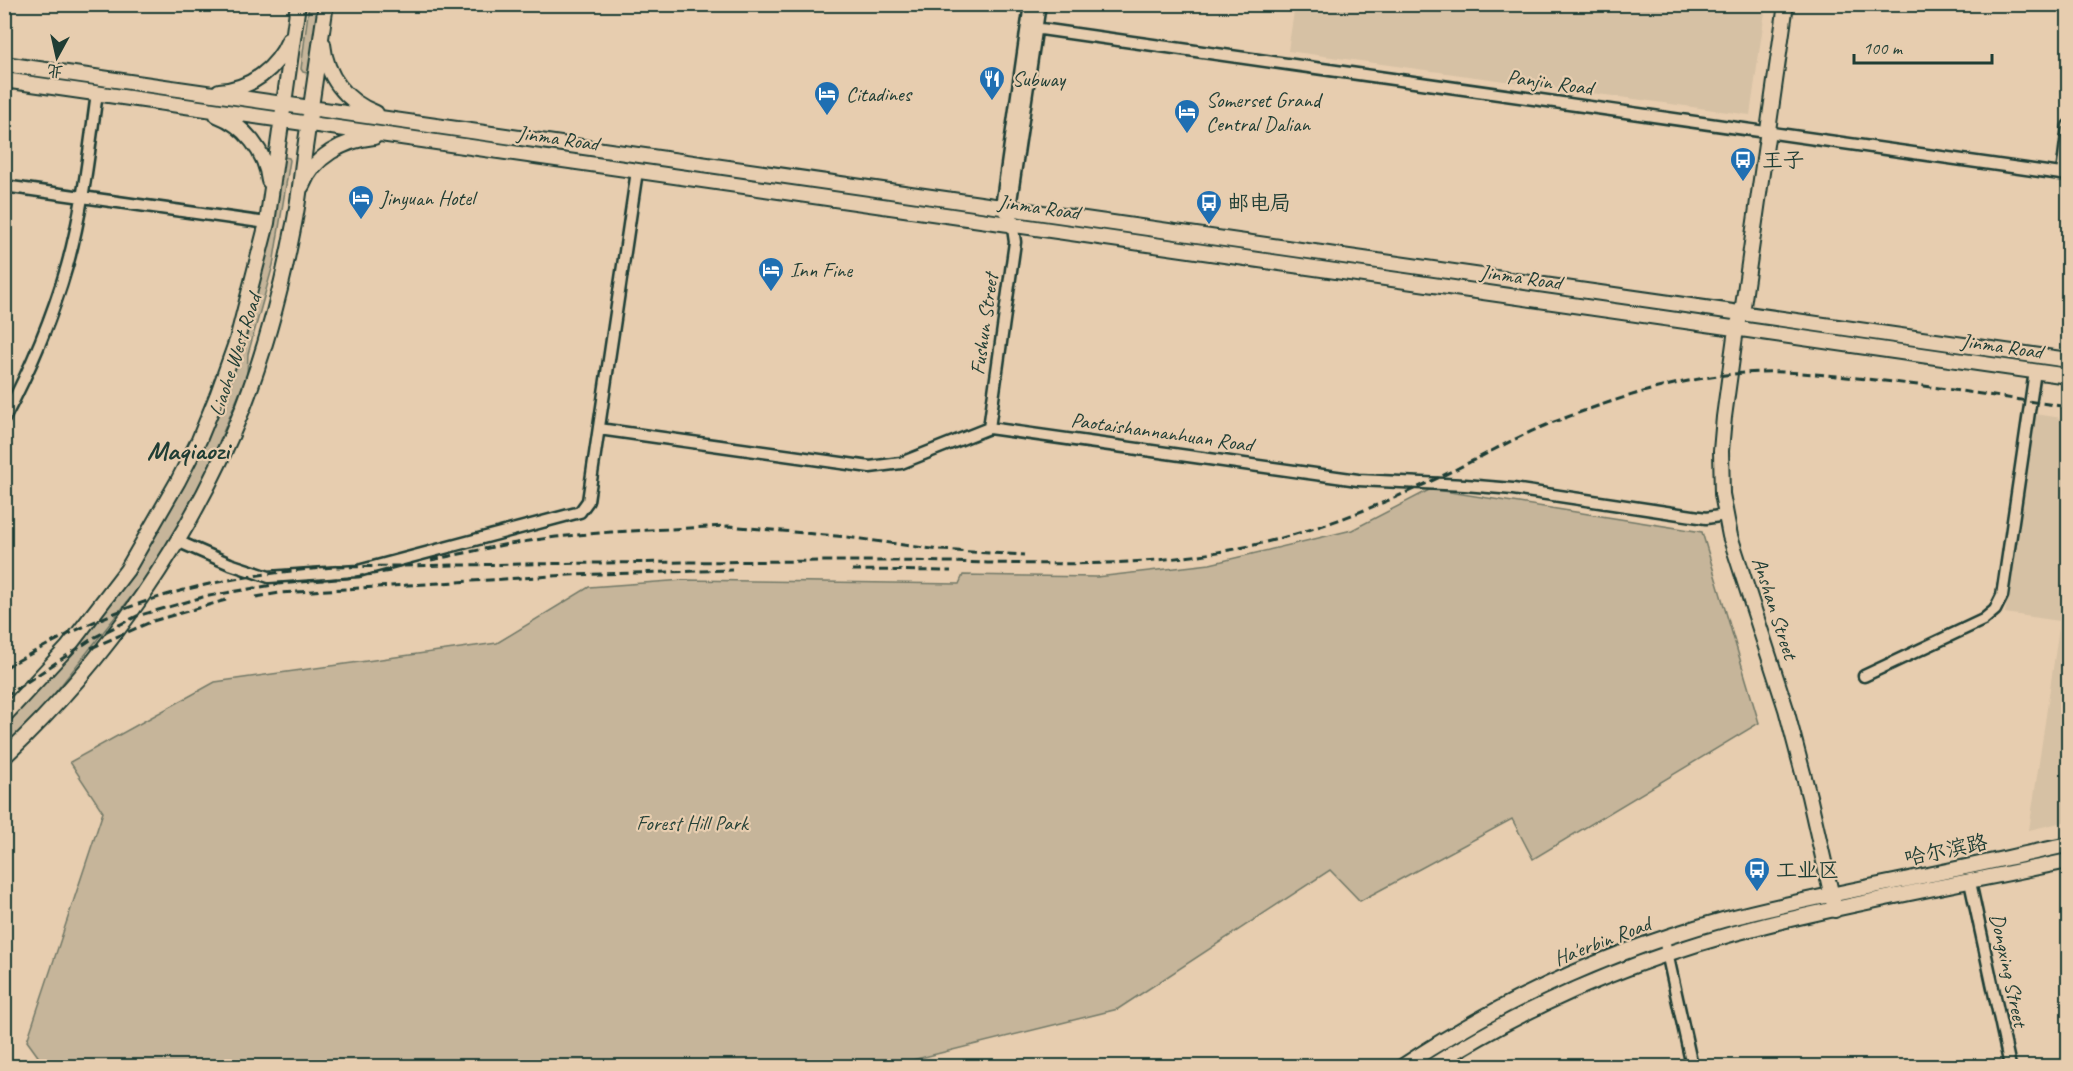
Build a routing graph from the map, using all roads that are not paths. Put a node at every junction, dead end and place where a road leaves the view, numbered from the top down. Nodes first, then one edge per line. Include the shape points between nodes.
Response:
1 (298, 4) edge
2 (326, 4) edge
3 (1030, 4) edge
4 (1040, 4) edge
5 (1777, 4) edge
6 (1786, 4) edge
7 (295, 27) junction
8 (1032, 28) junction
9 (322, 30) junction
10 (4, 64) edge
11 (4, 80) edge
12 (202, 92) junction
13 (96, 93) junction
14 (284, 104) junction
15 (201, 108) junction
16 (311, 108) junction
17 (392, 119) junction
18 (281, 120) junction
19 (309, 124) junction
20 (2068, 126) edge
21 (1764, 132) junction
22 (389, 135) junction
23 (277, 153) junction
24 (304, 157) junction
25 (637, 171) junction
26 (2065, 175) edge
27 (4, 186) edge
28 (82, 197) junction
29 (270, 197) junction
30 (298, 200) junction
31 (1006, 207) junction
32 (267, 223) junction
33 (1013, 225) junction
34 (1738, 312) junction
35 (1736, 329) junction
36 (2068, 360) edge
37 (2035, 372) junction
38 (2068, 376) edge
39 (4, 418) edge
40 (989, 428) junction
41 (599, 429) junction
42 (1726, 515) junction
43 (177, 541) junction
44 (1864, 676) dead end
45 (4, 716) edge
46 (4, 757) edge
47 (2068, 845) edge
48 (2068, 861) edge
49 (1970, 882) junction
50 (1832, 895) junction
51 (1835, 910) junction
52 (1664, 939) junction
53 (1668, 955) junction
54 (1421, 1054) junction
55 (1403, 1066) edge
56 (1431, 1066) edge
57 (1692, 1066) edge
58 (2010, 1066) edge

1 - 7 main road, Liaohe West Road
2 - 9 main road, Liaohe West Road
3 - 8 street, Fushun Street
4 - 8 street, Fushun Street
5 - 21 main road, Anshan Street
6 - 21 main road, Anshan Street
7 - 12 main road via 275,63 262,76 226,91
7 - 14 main road, Liaohe West Road
8 - 21 street, Panjin Road
8 - 31 street, Fushun Street
9 - 16 main road, Liaohe West Road
9 - 17 main road via 328,67 338,86 369,111
10 - 12 main road, Jinma Road
11 - 13 main road, Jinma Road
12 - 14 main road, Jinma Road
13 - 15 main road, Jinma Road
13 - 28 street
14 - 16 main road, Jinma Road
14 - 18 main road, Liaohe West Road
15 - 18 main road, Jinma Road
15 - 29 main road via 222,116 253,141 268,175
16 - 17 main road, Jinma Road
16 - 19 main road, Liaohe West Road
17 - 31 main road, Jinma Road
18 - 19 main road, Jinma Road
18 - 23 main road, Liaohe West Road
19 - 22 main road, Jinma Road
19 - 24 main road, Liaohe West Road
20 - 26 street
21 - 26 street, Panjin Road
21 - 34 main road, Anshan Street
22 - 25 main road, Jinma Road
22 - 30 main road via 365,138 328,153 304,181
23 - 24 main road
23 - 29 main road, Liaohe West Road
24 - 30 main road, Liaohe West Road
25 - 33 main road, Jinma Road
25 - 41 street
27 - 28 street
28 - 32 street
28 - 39 street via 67,265 47,327
29 - 32 main road, Liaohe West Road
30 - 43 main road, Liaohe West Road via 284,271 243,407
31 - 33 street, Fushun Street
31 - 34 main road, Jinma Road
32 - 45 main road, Liaohe West Road via 237,340 199,440 173,491 114,588 68,647
33 - 35 main road, Jinma Road
33 - 40 street, Fushun Street via 1015,242
34 - 35 main road, Anshan Street
34 - 36 main road, Jinma Road
35 - 37 main road, Jinma Road
35 - 42 main road, Anshan Street via 1721,451
37 - 38 main road, Jinma Road
37 - 44 street via 2002,596 1995,610 1983,620
40 - 41 street, Paotaishannanhuan Road via 901,463 870,467
40 - 42 street, Paotaishannanhuan Road via 1358,480 1513,489 1706,518
41 - 43 street via 588,501 580,512 358,571 269,577
42 - 50 main road, Anshan Street via 1786,709
43 - 46 main road, Liaohe West Road via 143,595 101,649
47 - 50 main road, 哈尔滨路
48 - 49 main road, 哈尔滨路
49 - 51 main road, 哈尔滨路
49 - 58 street, Dongxing Street
50 - 51 main road, Anshan Street
50 - 52 main road, Ha'erbin Road
51 - 53 main road, Ha'erbin Road via 1766,925
52 - 53 street
52 - 54 main road, Ha'erbin Road via 1525,995
53 - 56 main road, Ha'erbin Road via 1536,1008
53 - 57 street
54 - 55 main road, Ha'erbin Road
54 - 56 street

